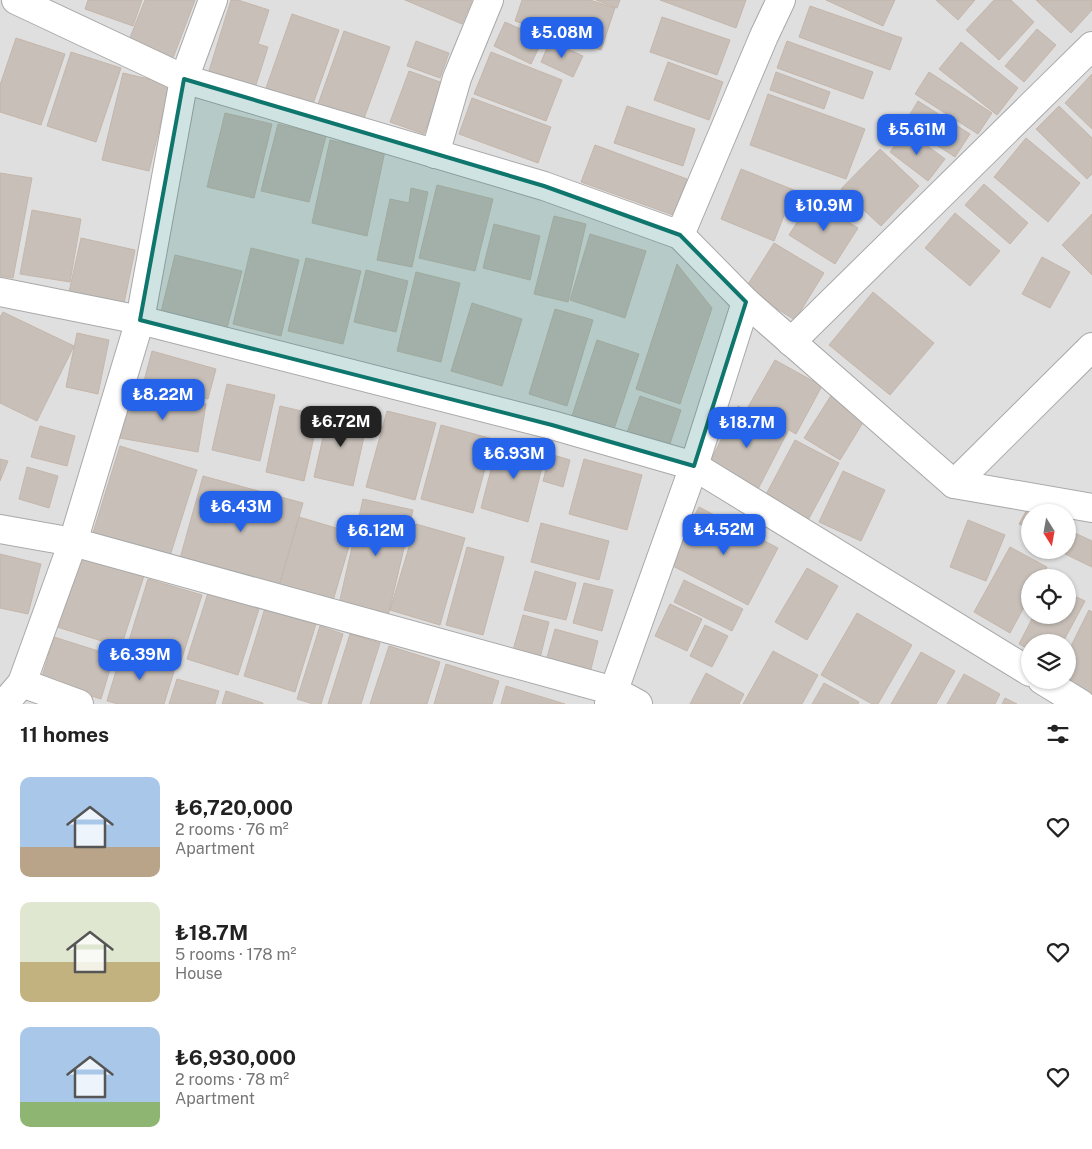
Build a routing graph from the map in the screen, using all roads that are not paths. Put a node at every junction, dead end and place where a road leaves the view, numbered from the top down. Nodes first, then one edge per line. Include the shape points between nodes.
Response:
1 (16, 0) edge
2 (213, 0) edge
3 (490, 0) edge
4 (781, 0) edge
5 (1092, 46) edge
6 (184, 79) junction
7 (435, 154) junction
8 (680, 235) junction
9 (0, 292) edge
10 (746, 302) junction
11 (140, 320) junction
12 (791, 342) junction
13 (1092, 346) edge
14 (694, 466) junction
15 (954, 484) junction
16 (1092, 508) edge
17 (0, 529) edge
18 (73, 542) junction
19 (1021, 666) edge
20 (22, 683) junction
21 (1055, 689) edge
22 (612, 697) edge
23 (1073, 702) edge
24 (4, 704) edge
25 (79, 704) edge
26 (638, 704) edge

1 - 6 street
2 - 6 street
3 - 7 street via 457,78
4 - 8 street
5 - 12 street
6 - 7 street
6 - 11 street
7 - 8 street via 544,186
8 - 10 street
9 - 11 street
10 - 12 street
10 - 14 street
11 - 14 street via 552,425
11 - 18 street
12 - 15 street
13 - 15 street
14 - 19 street
14 - 22 street
15 - 16 street
17 - 18 street
18 - 20 street
18 - 22 street
20 - 24 street
20 - 25 street
21 - 23 street
22 - 26 street

